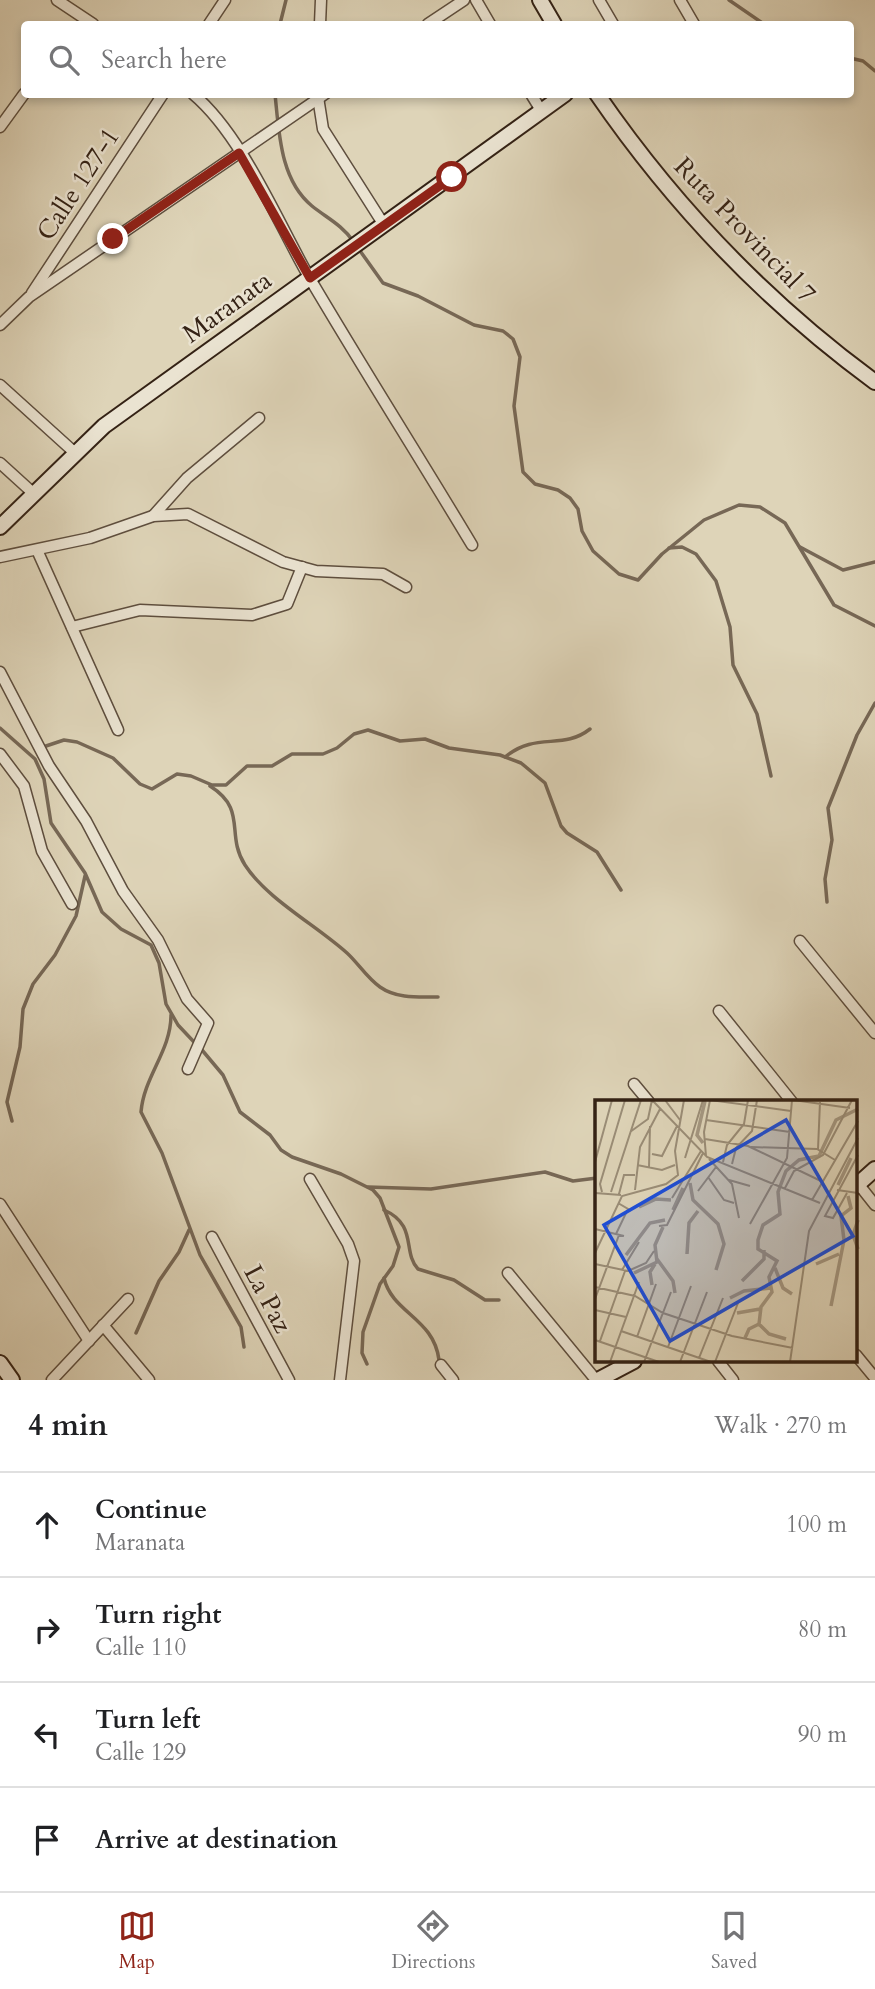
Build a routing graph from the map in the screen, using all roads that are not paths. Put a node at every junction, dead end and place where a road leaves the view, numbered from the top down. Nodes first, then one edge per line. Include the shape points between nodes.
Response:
1 (57, 0) edge
2 (225, 0) edge
3 (321, 0) edge
4 (464, 0) edge
5 (476, 0) edge
6 (540, 0) edge
7 (599, 0) edge
8 (680, 0) edge
9 (78, 20) edge
10 (211, 21) edge
11 (320, 21) edge
12 (432, 21) edge
13 (488, 21) edge
14 (552, 21) edge
15 (611, 21) edge
16 (692, 21) edge
17 (21, 98) edge
18 (160, 98) edge
19 (197, 98) edge
20 (317, 98) edge
21 (320, 98) edge
22 (533, 98) edge
23 (560, 98) edge
24 (600, 98) edge
25 (542, 112) junction
26 (0, 127) edge
27 (239, 153) junction
28 (384, 225) junction
29 (310, 278) junction
30 (29, 297) junction
31 (0, 325) edge
32 (875, 382) edge
33 (0, 385) edge
34 (259, 418) dead end
35 (74, 452) junction
36 (0, 463) edge
37 (33, 493) junction
38 (153, 516) junction
39 (0, 527) edge
40 (472, 545) dead end
41 (37, 550) junction
42 (0, 557) edge
43 (302, 567) junction
44 (406, 587) dead end
45 (72, 627) junction
46 (0, 672) edge
47 (118, 730) dead end
48 (0, 754) edge
49 (72, 904) dead end
50 (800, 941) dead end
51 (719, 1011) dead end
52 (875, 1033) edge
53 (188, 1069) dead end
54 (634, 1084) dead end
55 (647, 1100) edge
56 (790, 1100) edge
57 (875, 1169) edge
58 (310, 1179) dead end
59 (858, 1183) edge
60 (858, 1185) edge
61 (0, 1204) edge
62 (875, 1205) edge
63 (212, 1237) dead end
64 (508, 1273) dead end
65 (128, 1299) dead end
66 (103, 1325) junction
67 (89, 1340) junction
68 (858, 1357) edge
69 (0, 1363) edge
70 (630, 1363) edge
71 (720, 1363) edge
72 (441, 1365) dead end
73 (875, 1378) edge
74 (12, 1380) edge
75 (52, 1380) edge
76 (149, 1380) edge
77 (289, 1380) edge
78 (340, 1380) edge
79 (453, 1380) edge
80 (597, 1380) edge
81 (733, 1380) edge

1 - 9 street
2 - 10 street
3 - 11 street
4 - 12 street
5 - 13 street
6 - 14 street
7 - 15 street
8 - 16 street
17 - 26 street
18 - 30 street, Calle 127-1
19 - 27 street via 217,118
20 - 27 street
21 - 28 street via 323,129
22 - 25 street
23 - 25 street, Maranata
24 - 32 street, Ruta Provincial 7 via 651,169 727,255 787,312
25 - 28 street, Maranata
27 - 29 street
27 - 30 street
28 - 29 street, Maranata
29 - 35 street, Maranata
29 - 40 street
30 - 31 street
33 - 35 street
34 - 38 street via 187,478
35 - 37 street, Maranata
36 - 37 street
37 - 39 street, Maranata
38 - 41 street
38 - 43 street via 188,514
41 - 42 street
41 - 45 street
43 - 44 street via 383,574
43 - 45 street via 286,604 252,615 140,610
45 - 47 street
46 - 53 street via 123,891 158,940 187,999 208,1023
48 - 49 street via 24,786 38,842
50 - 52 street
51 - 56 street
54 - 55 street
57 - 59 street
58 - 78 street via 354,1261
60 - 62 street
61 - 67 street
63 - 77 street, La Paz
64 - 80 street
65 - 66 street
66 - 67 street
66 - 76 street
67 - 75 street
68 - 73 street
69 - 74 street
70 - 80 street
71 - 81 street
72 - 79 street

